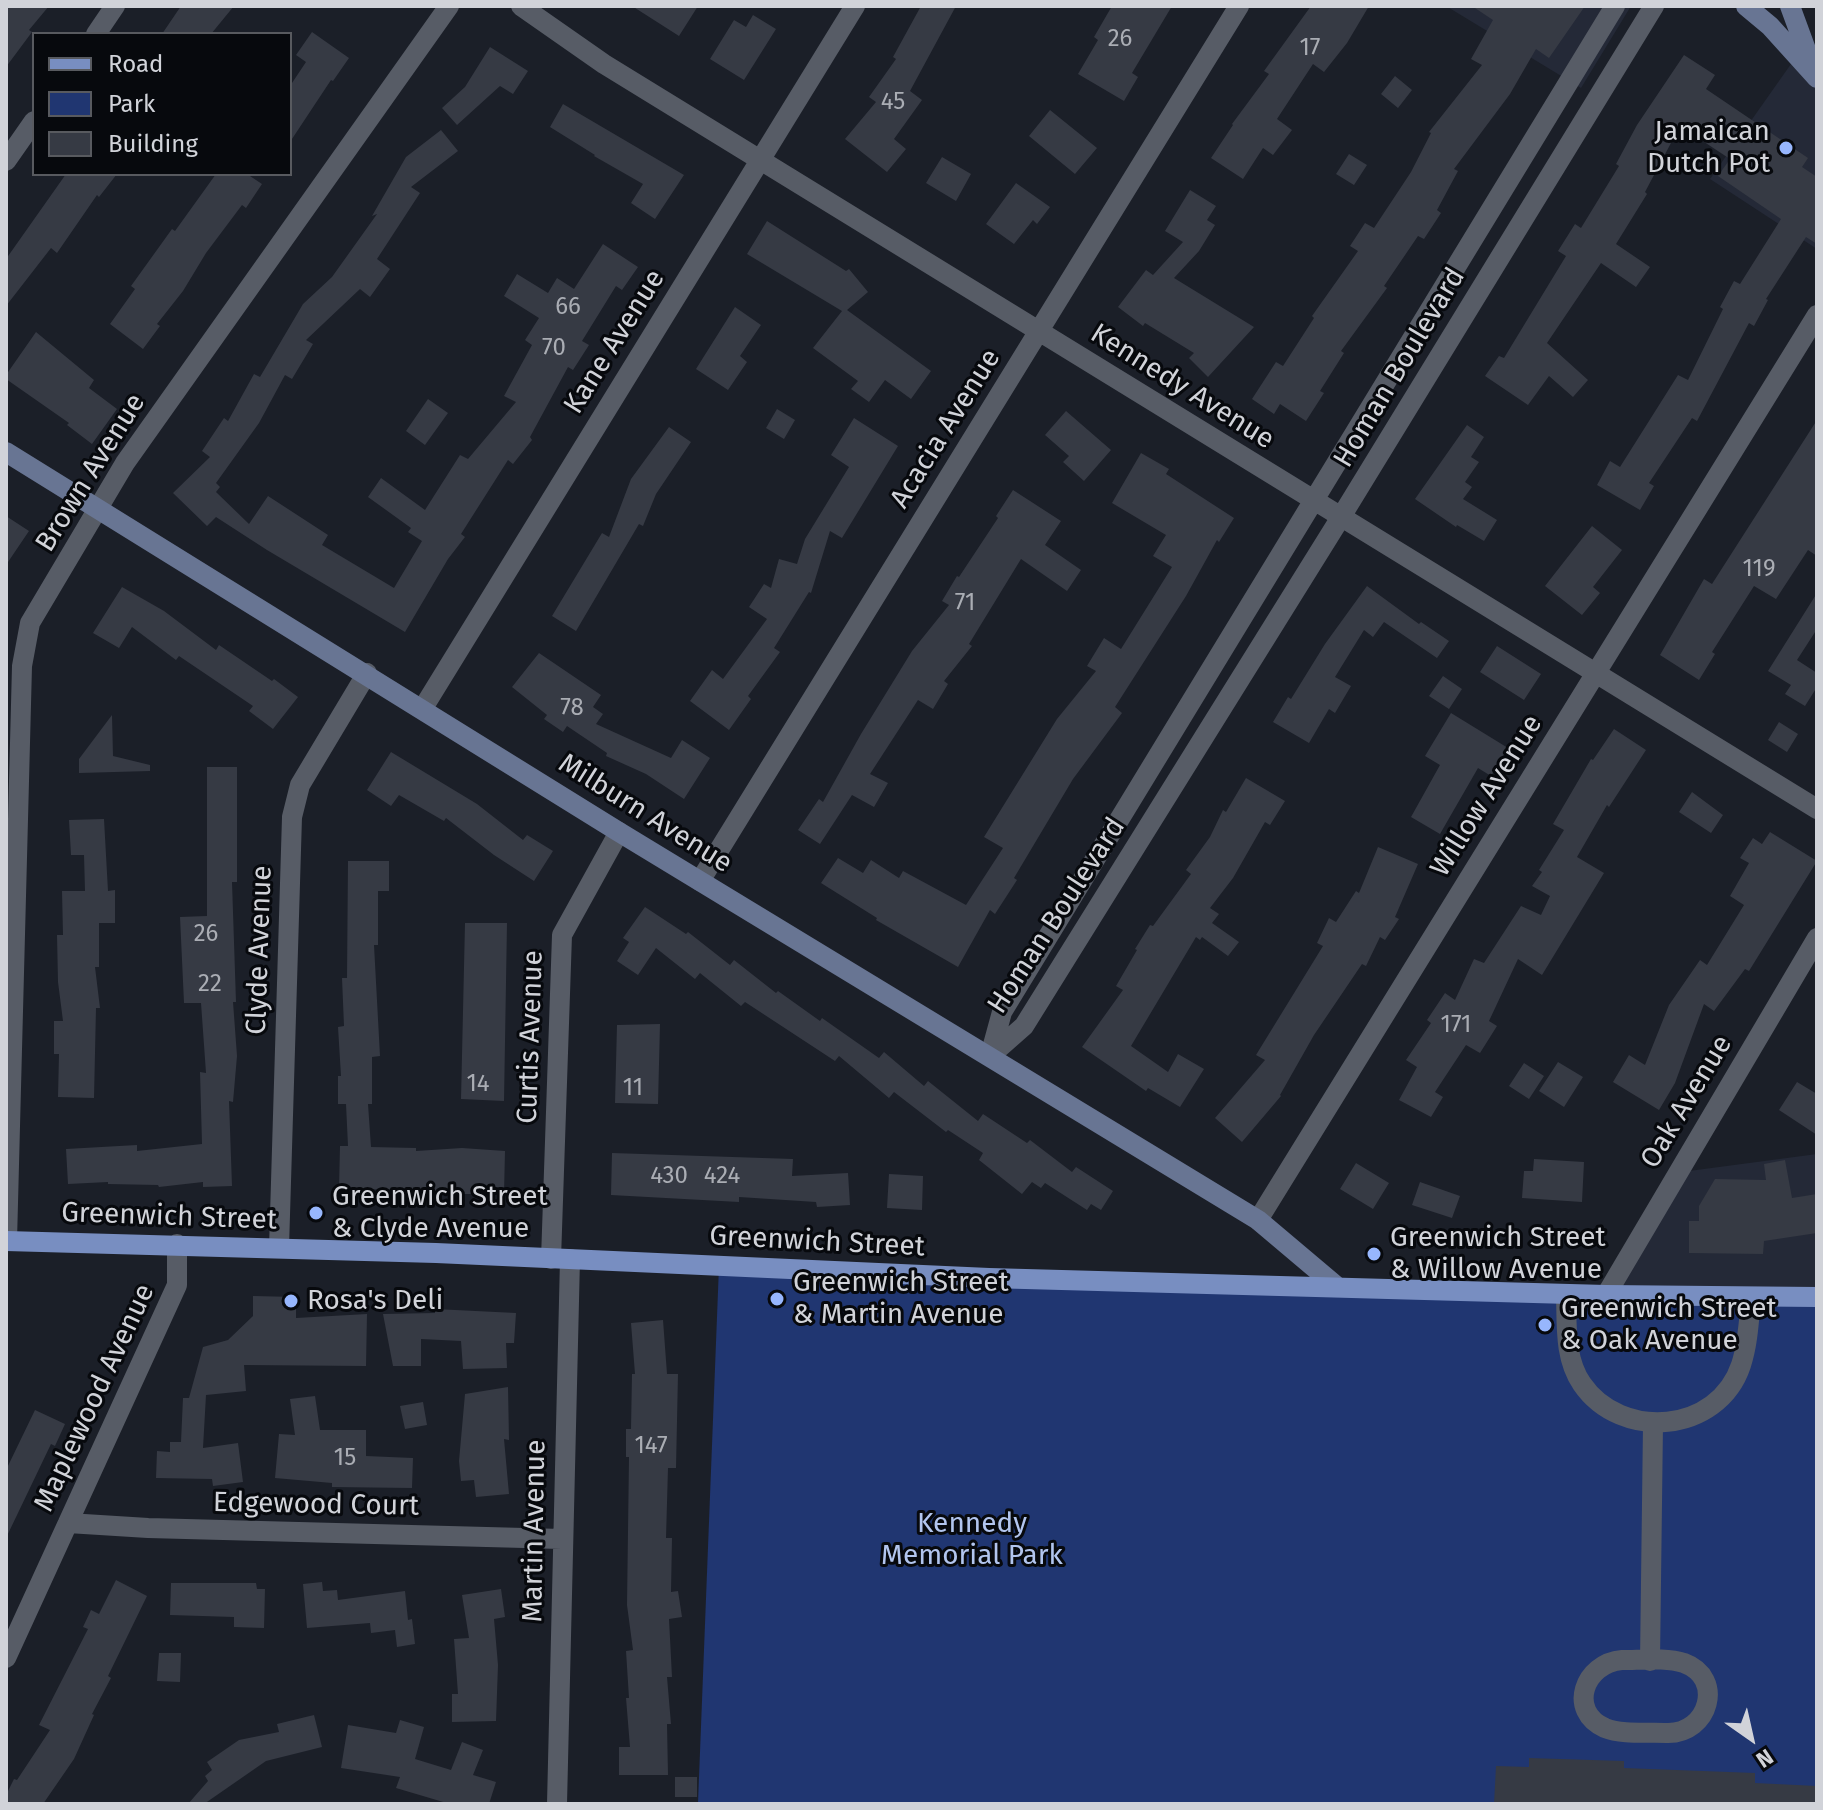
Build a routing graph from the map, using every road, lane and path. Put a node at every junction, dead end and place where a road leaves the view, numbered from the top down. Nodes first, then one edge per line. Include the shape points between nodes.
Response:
1 (115, 6) edge
2 (449, 6) edge
3 (521, 6) edge
4 (855, 6) edge
5 (1239, 6) edge
6 (1615, 6) edge
7 (1654, 6) edge
8 (1746, 6) edge
9 (1790, 6) edge
10 (97, 32) edge
11 (1816, 78) edge
12 (32, 124) edge
13 (760, 159) junction
14 (6, 161) edge
15 (1817, 315) edge
16 (1040, 331) junction
17 (6, 452) edge
18 (1314, 501) junction
19 (99, 510) junction
20 (1341, 517) junction
21 (367, 673) junction
22 (1596, 674) junction
23 (423, 708) junction
24 (1817, 809) edge
25 (619, 832) junction
26 (700, 881) junction
27 (1817, 938) edge
28 (990, 1056) junction
29 (1258, 1220) junction
30 (7, 1241) edge
31 (177, 1244) junction
32 (279, 1248) junction
33 (561, 1259) junction
34 (1335, 1285) junction
35 (1566, 1294) junction
36 (1606, 1295) junction
37 (1817, 1297) edge
38 (1751, 1298) junction
39 (1653, 1424) junction
40 (68, 1523) junction
41 (562, 1539) junction
42 (6, 1658) edge
43 (1650, 1661) junction
44 (557, 1804) edge

1 - 10 street
2 - 19 street, Brown Avenue via 125,463
3 - 13 street, Kennedy Avenue via 604,64
4 - 13 street, Kane Avenue
5 - 16 street, Acacia Avenue
6 - 18 street, Homan Boulevard
7 - 20 street, Homan Boulevard
8 - 11 street
9 - 11 street
12 - 14 street
13 - 16 street, Kennedy Avenue
13 - 23 street, Kane Avenue
15 - 22 street, Willow Avenue
16 - 18 street, Kennedy Avenue
16 - 26 street, Acacia Avenue
17 - 19 street, Milburn Avenue
18 - 20 street, Kennedy Avenue
18 - 28 street, Homan Boulevard via 1002,1012
19 - 21 street, Milburn Avenue
19 - 30 street, Brown Avenue via 30,623 22,666
20 - 22 street, Kennedy Avenue
20 - 28 street, Homan Boulevard via 1024,1026
21 - 23 street, Milburn Avenue
21 - 32 street, Clyde Avenue via 300,785 292,817
22 - 24 street, Kennedy Avenue
22 - 29 street, Willow Avenue
23 - 25 street, Milburn Avenue
25 - 26 street, Milburn Avenue
25 - 33 street, Curtis Avenue via 562,935
26 - 28 street, Milburn Avenue
27 - 36 street, Oak Avenue
28 - 29 street, Milburn Avenue
29 - 34 street
30 - 31 main road, Greenwich Street
31 - 32 main road, Greenwich Street
31 - 40 street, Maplewood Avenue via 177,1285
32 - 33 main road, Greenwich Street
33 - 34 main road, Greenwich Street via 989,1278
33 - 41 street, Martin Avenue
34 - 35 main road, Greenwich Street
35 - 36 main road, Greenwich Street
35 - 39 street via 1569,1356 1581,1382 1600,1404 1625,1418
36 - 38 main road, Greenwich Street
37 - 38 main road, Greenwich Street
38 - 39 street via 1741,1367 1726,1391 1681,1421
39 - 43 street
40 - 41 street, Edgewood Court
40 - 42 street, Maplewood Avenue
41 - 44 street, Martin Avenue
43 - 43 street via 1611,1661 1592,1673 1585,1705 1597,1722 1617,1731 1672,1733 1701,1718 1708,1697 1701,1676 1683,1663

